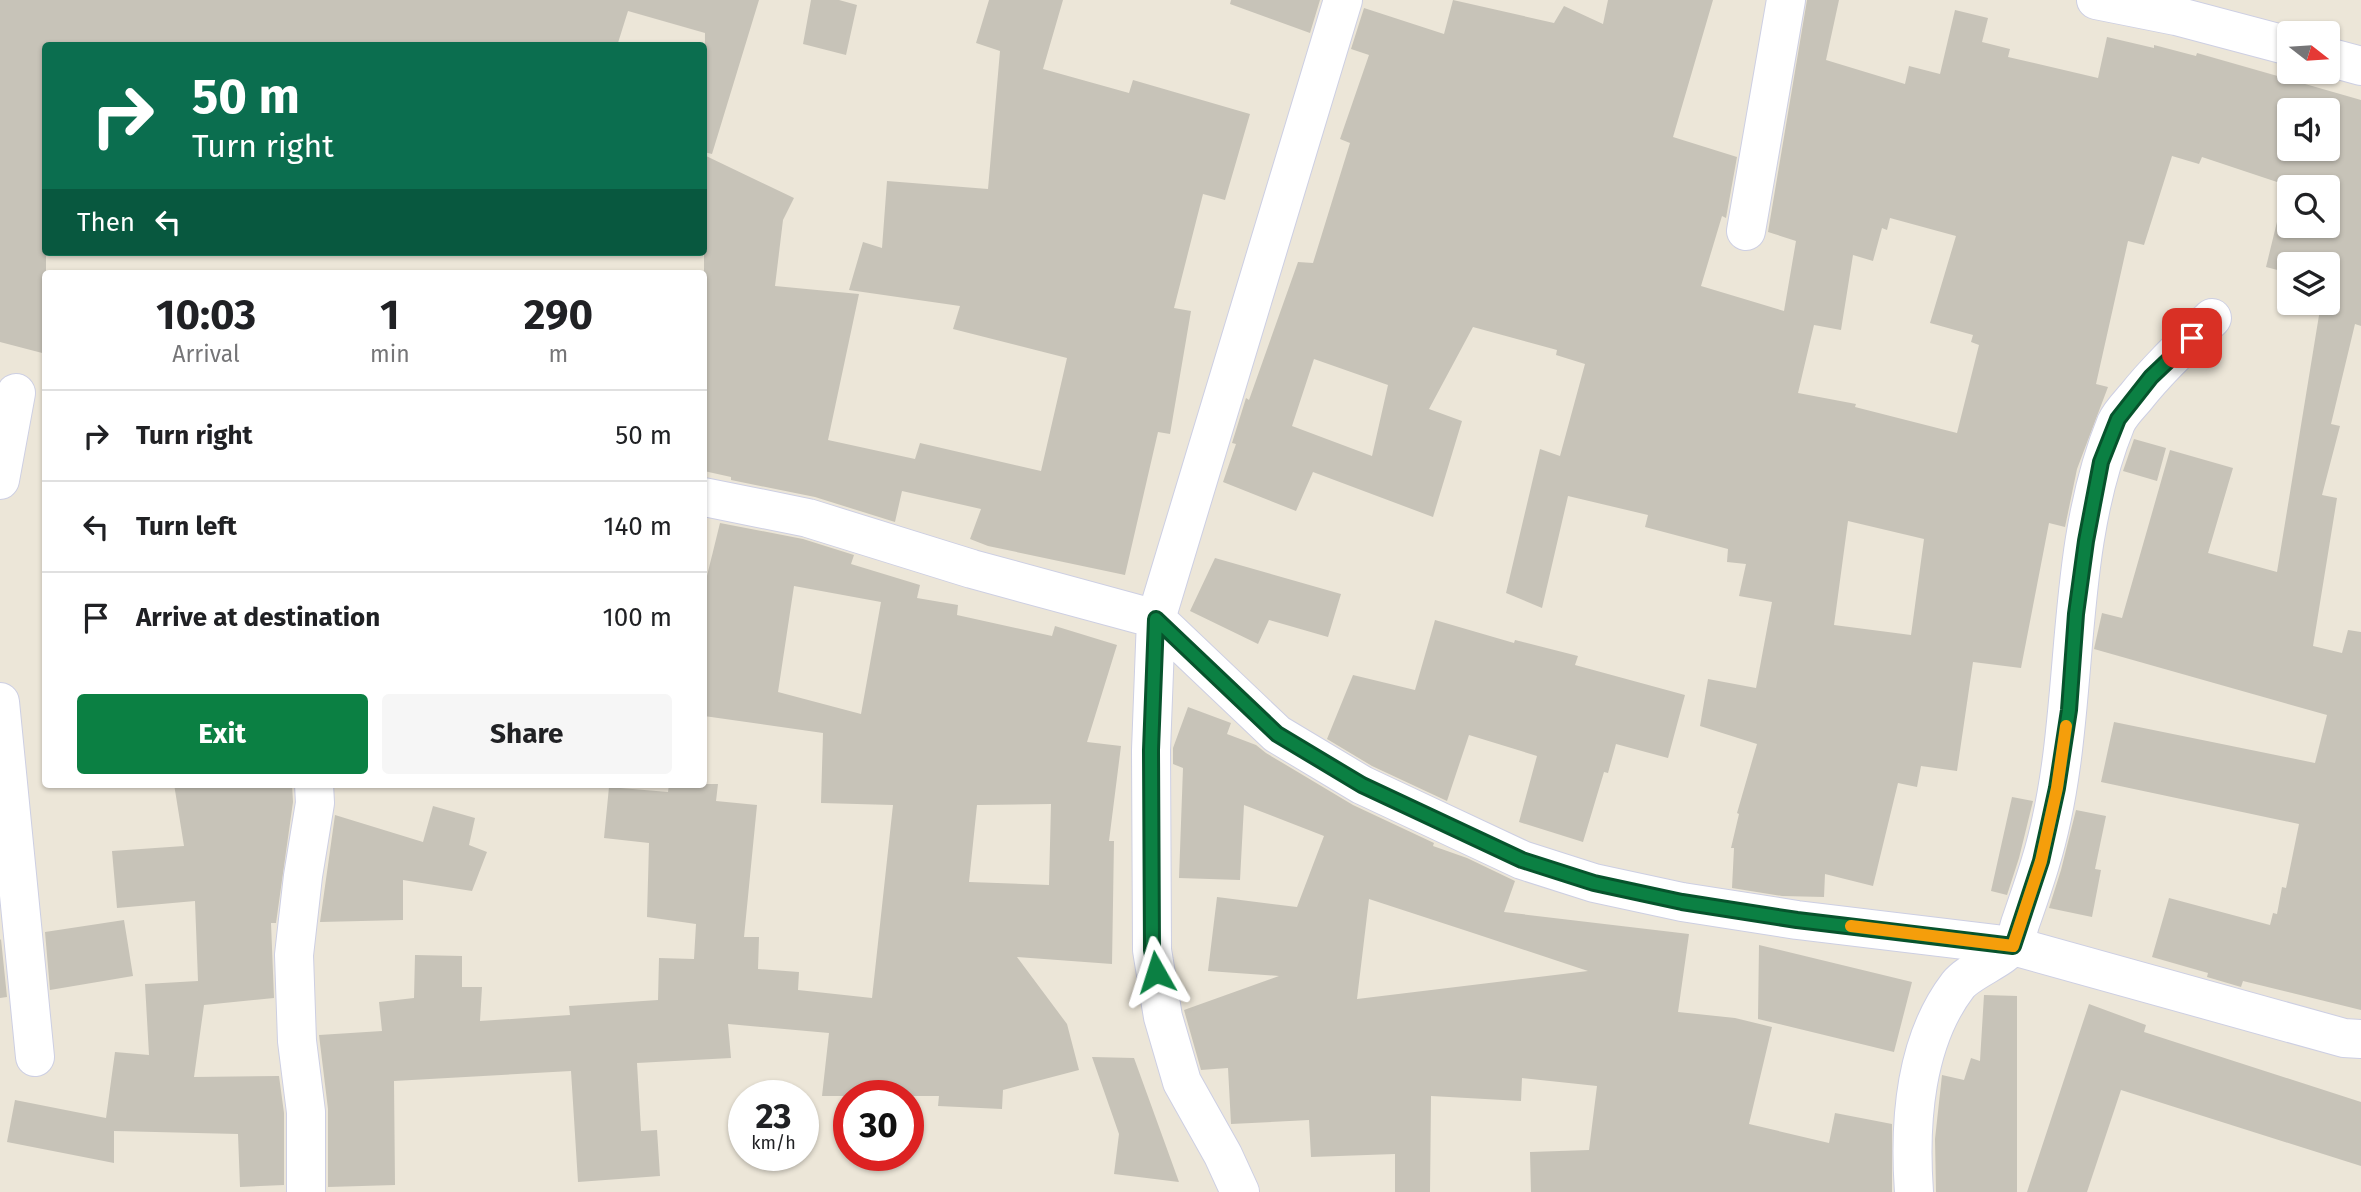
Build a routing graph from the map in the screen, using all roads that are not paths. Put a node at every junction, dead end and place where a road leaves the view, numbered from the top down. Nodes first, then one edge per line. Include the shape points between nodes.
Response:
1 (1343, 0) edge
2 (1786, 0) edge
3 (2096, 0) edge
4 (2277, 43) edge
5 (2340, 60) edge
6 (2361, 66) edge
7 (1746, 231) dead end
8 (2212, 318) dead end
9 (20, 394) edge
10 (0, 480) edge
11 (707, 498) edge
12 (1156, 619) junction
13 (0, 702) edge
14 (314, 788) edge
15 (2013, 946) junction
16 (2361, 1039) edge
17 (35, 1057) dead end
18 (306, 1192) edge
19 (1240, 1192) edge
20 (1914, 1192) edge

1 - 12 street
2 - 7 street
3 - 4 street
5 - 6 street
8 - 15 street via 2151,377 2118,419 2101,462 2078,601 2057,788 2041,861
9 - 10 street
11 - 12 street via 808,517 972,569
12 - 15 street via 1277,734 1362,785 1522,860 1594,883 1682,902
12 - 19 street via 1152,950 1163,1017 1182,1082
13 - 17 street
14 - 18 street via 294,955 297,1041 306,1112
15 - 16 street
15 - 20 street via 1959,983 1936,1022 1917,1083

